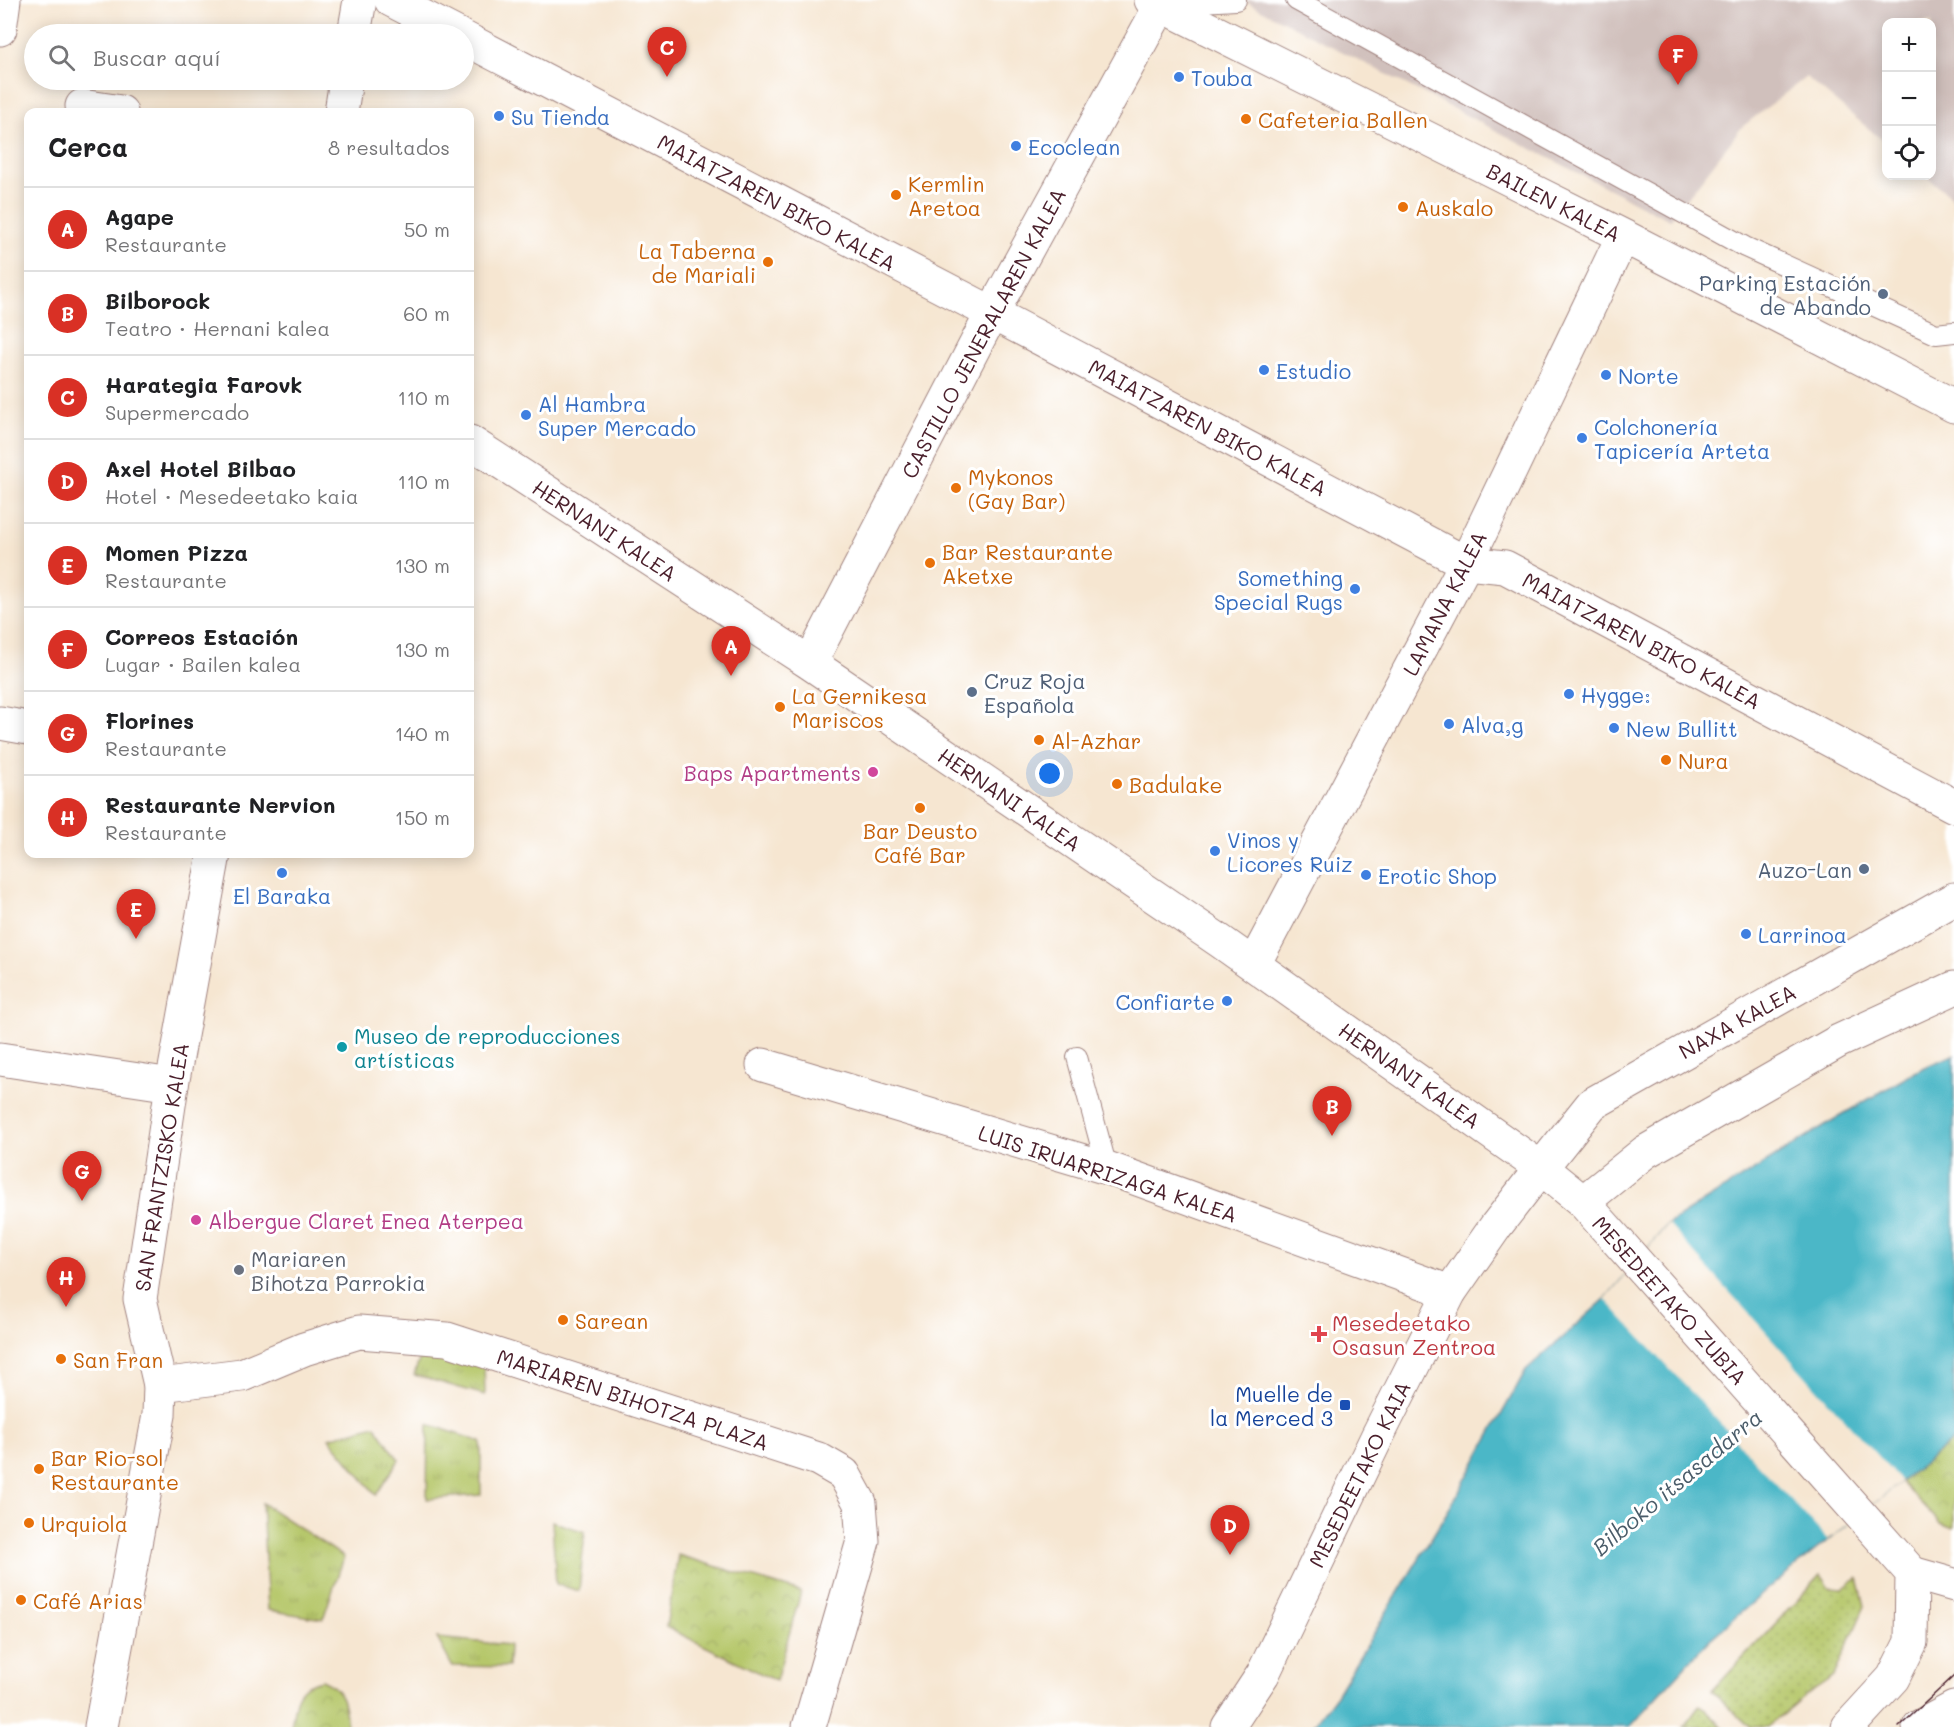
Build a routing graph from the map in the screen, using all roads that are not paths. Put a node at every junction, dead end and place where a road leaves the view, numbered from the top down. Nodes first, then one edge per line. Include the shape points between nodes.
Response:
1 (4, 0) edge
2 (360, 0) edge
3 (392, 0) edge
4 (1236, 0) edge
5 (1296, 0) edge
6 (1158, 2) edge
7 (356, 24) edge
8 (438, 24) edge
9 (0, 29) edge
10 (474, 43) edge
11 (344, 90) edge
12 (82, 106) dead end
13 (95, 108) edge
14 (342, 108) edge
15 (1623, 236) junction
16 (992, 313) junction
17 (1954, 332) edge
18 (1954, 406) edge
19 (474, 445) edge
20 (1466, 563) junction
21 (810, 663) junction
22 (0, 723) edge
23 (24, 727) edge
24 (1954, 806) edge
25 (213, 858) edge
26 (1954, 899) edge
27 (1254, 964) junction
28 (1954, 988) edge
29 (1077, 1057) dead end
30 (0, 1059) edge
31 (763, 1065) dead end
32 (172, 1085) junction
33 (1107, 1168) junction
34 (1541, 1168) junction
35 (1584, 1202) junction
36 (1449, 1292) junction
37 (160, 1385) junction
38 (1912, 1573) junction
39 (1954, 1585) edge
40 (1954, 1708) edge
41 (101, 1727) edge
42 (808, 1727) edge
43 (1228, 1727) edge
44 (1848, 1727) edge
45 (1919, 1727) edge

1 - 9 street
2 - 7 street
3 - 8 street
4 - 6 lane
5 - 17 lane via 1745,247 1936,334
6 - 15 street, BAILEN KALEA
6 - 16 street, CASTILLO JENERALAREN KALEA
10 - 16 street, MAIATZAREN BIKO KALEA
11 - 14 street
12 - 13 street
15 - 18 street, BAILEN KALEA
15 - 20 street, LAMANA KALEA
16 - 20 street, MAIATZAREN BIKO KALEA
16 - 21 street, CASTILLO JENERALAREN KALEA
19 - 21 street, HERNANI KALEA
20 - 24 street, MAIATZAREN BIKO KALEA via 1505,567
20 - 27 street, LAMANA KALEA
21 - 27 street, HERNANI KALEA
22 - 23 street
25 - 32 street, SAN FRANTZISKO KALEA
26 - 34 street, NAXA KALEA via 1592,1104
27 - 34 street, HERNANI KALEA
28 - 35 street via 1839,1041 1645,1152
29 - 33 lane
30 - 32 street
31 - 33 street, LUIS IRUARRIZAGA KALEA
32 - 37 street, SAN FRANTZISKO KALEA via 140,1299
33 - 36 street, LUIS IRUARRIZAGA KALEA
34 - 35 street, MESEDEETAKO ZUBIA
34 - 36 street, MESEDEETAKO KAIA
35 - 38 street, MESEDEETAKO ZUBIA
36 - 43 street, MESEDEETAKO KAIA via 1263,1674
37 - 41 street, SAN FRANTZISKO KALEA via 159,1416
37 - 42 street, MARIAREN BIHOTZA PLAZA via 242,1375 304,1349 359,1332 447,1339 818,1459 844,1474 860,1503 863,1541
38 - 39 street
38 - 44 street via 1911,1642 1893,1678
40 - 45 street

